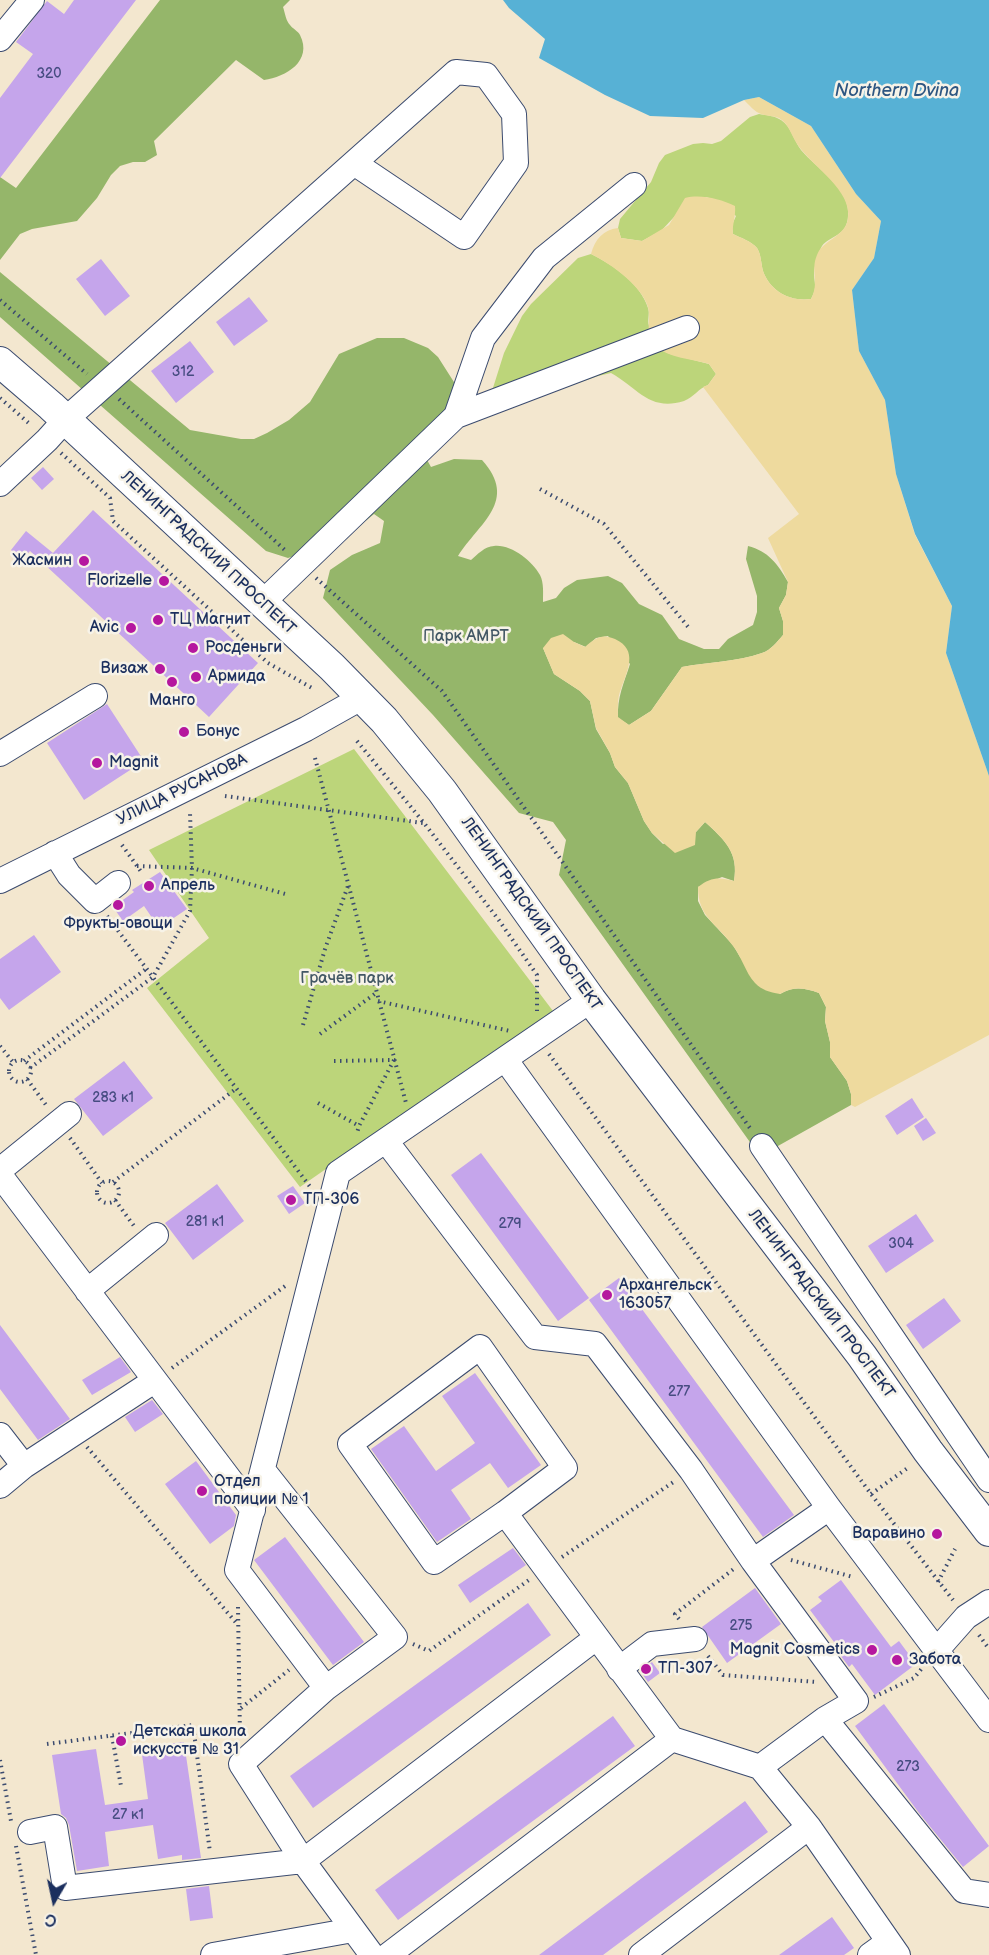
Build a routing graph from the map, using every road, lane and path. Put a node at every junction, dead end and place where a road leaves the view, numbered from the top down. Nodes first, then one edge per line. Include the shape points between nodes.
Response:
1 (32, 0) edge
2 (0, 39) edge
3 (354, 163) junction
4 (634, 185) dead end
5 (0, 300) edge
6 (687, 328) dead end
7 (0, 362) edge
8 (104, 386) junction
9 (0, 398) edge
10 (456, 416) junction
11 (56, 430) junction
12 (0, 484) edge
13 (540, 489) dead end
14 (301, 565) junction
15 (262, 603) junction
16 (689, 628) dead end
17 (312, 688) dead end
18 (95, 696) dead end
19 (363, 697) junction
20 (357, 741) dead end
21 (0, 754) edge
22 (315, 758) dead end
23 (225, 796) dead end
24 (329, 810) junction
25 (190, 813) dead end
26 (424, 823) junction
27 (122, 845) dead end
28 (55, 853) junction
29 (137, 866) junction
30 (192, 868) junction
31 (142, 873) dead end
32 (0, 880) edge
33 (118, 883) dead end
34 (348, 884) junction
35 (289, 895) dead end
36 (95, 901) junction
37 (146, 969) junction
38 (153, 977) junction
39 (376, 993) junction
40 (378, 1000) junction
41 (591, 1000) junction
42 (303, 1025) dead end
43 (320, 1034) dead end
44 (537, 1037) junction
45 (0, 1046) edge
46 (505, 1059) junction
47 (394, 1060) junction
48 (24, 1061) junction
49 (13, 1062) junction
50 (334, 1062) dead end
51 (30, 1068) junction
52 (237, 1088) junction
53 (318, 1103) dead end
54 (69, 1114) dead end
55 (411, 1123) junction
56 (359, 1126) junction
57 (386, 1141) junction
58 (762, 1146) joint
59 (348, 1166) junction
60 (0, 1170) edge
61 (0, 1175) edge
62 (113, 1182) junction
63 (115, 1200) junction
64 (328, 1211) junction
65 (151, 1239) joint
66 (315, 1264) junction
67 (87, 1291) junction
68 (154, 1381) junction
69 (75, 1433) junction
70 (0, 1435) edge
71 (24, 1466) junction
72 (263, 1470) junction
73 (691, 1470) junction
74 (989, 1480) edge
75 (0, 1486) edge
76 (828, 1508) junction
77 (253, 1510) junction
78 (984, 1513) edge
79 (505, 1514) junction
80 (955, 1549) dead end
81 (755, 1557) junction
82 (545, 1569) junction
83 (237, 1570) junction
84 (938, 1582) junction
85 (888, 1586) junction
86 (989, 1602) edge
87 (966, 1617) junction
88 (238, 1625) junction
89 (395, 1637) junction
90 (596, 1638) junction
91 (695, 1639) junction
92 (989, 1649) edge
93 (936, 1651) junction
94 (303, 1658) junction
95 (619, 1669) junction
96 (326, 1688) junction
97 (849, 1693) junction
98 (240, 1708) junction
99 (825, 1719) junction
100 (989, 1720) edge
101 (112, 1736) junction
102 (672, 1739) junction
103 (47, 1744) dead end
104 (0, 1760) edge
105 (241, 1764) junction
106 (760, 1767) junction
107 (122, 1786) dead end
108 (809, 1827) junction
109 (18, 1830) junction
110 (303, 1861) junction
111 (212, 1870) junction
112 (989, 1895) edge
113 (352, 1930) junction
114 (886, 1950) edge
115 (241, 1953) edge
116 (36, 1955) edge
117 (213, 1955) edge
118 (372, 1955) edge
119 (388, 1955) edge
120 (641, 1955) edge

1 - 2 street
3 - 3 street via 456,72 486,75 514,114 516,163 464,237
3 - 8 street
4 - 10 street via 544,258 530,276 483,338
5 - 8 path
6 - 10 street
7 - 11 main road, ЛЕНИНГРАДСКИЙ ПРОСПЕКТ
8 - 11 street
8 - 14 path
9 - 11 path
10 - 14 street
11 - 12 street
11 - 15 main road, ЛЕНИНГРАДСКИЙ ПРОСПЕКТ
11 - 17 path via 110,498 113,521 268,663
13 - 16 path via 604,524
14 - 15 street
14 - 58 path via 442,691
15 - 19 main road, ЛЕНИНГРАДСКИЙ ПРОСПЕКТ
18 - 21 street
19 - 28 street, УЛИЦА РУСАНОВА
19 - 41 main road, ЛЕНИНГРАДСКИЙ ПРОСПЕКТ via 442,791
20 - 26 path
22 - 24 path
23 - 24 path
24 - 26 path
24 - 34 path
25 - 30 path
26 - 44 path via 537,975
27 - 29 path
28 - 32 street, УЛИЦА РУСАНОВА
28 - 36 street via 69,875
29 - 30 path
29 - 31 path
30 - 35 path
30 - 38 path via 190,910
33 - 36 street
34 - 39 path
34 - 42 path
36 - 37 path
37 - 38 path
37 - 48 path
38 - 51 path
38 - 52 path
39 - 40 path
39 - 43 path
40 - 44 path
40 - 47 path
41 - 44 street
41 - 78 main road, ЛЕНИНГРАДСКИЙ ПРОСПЕКТ
44 - 46 street
44 - 84 path
45 - 49 path
46 - 55 street
46 - 76 street
47 - 50 path
47 - 55 path
47 - 56 path
48 - 49 path
48 - 51 path
49 - 51 path via 9,1072 15,1081 27,1079
52 - 62 path
52 - 64 path
53 - 56 path
54 - 60 street
55 - 57 street
56 - 57 path
56 - 59 path
57 - 59 street
57 - 73 street via 535,1337 595,1344
58 - 74 street
59 - 64 street via 338,1173
61 - 67 street
62 - 63 path via 119,1191
62 - 63 path via 102,1184 97,1192 104,1202
63 - 65 path
64 - 66 street
65 - 67 street
66 - 68 path
66 - 72 street
67 - 68 street
68 - 69 street
68 - 77 street
69 - 71 street
69 - 88 path
70 - 71 street
71 - 75 street
72 - 77 street
72 - 89 street
73 - 81 street
73 - 82 path
76 - 81 street
76 - 85 street
77 - 83 street
79 - 79 street via 434,1562 350,1443 480,1347 565,1468
79 - 82 street
80 - 84 path
81 - 85 path
81 - 91 path via 675,1614
81 - 97 street
82 - 89 path via 429,1651
82 - 90 street
83 - 88 path
83 - 94 street
84 - 87 path
85 - 93 street
86 - 87 street
87 - 92 path
87 - 93 street
88 - 98 path
89 - 96 street
90 - 95 street
90 - 110 street
91 - 95 street via 652,1644
91 - 97 path via 723,1675
93 - 97 path via 914,1678 878,1696
93 - 100 street
94 - 96 street
94 - 98 path
95 - 102 street
96 - 105 street
97 - 99 street
98 - 105 path
99 - 106 street
99 - 112 street via 964,1891
101 - 103 path
101 - 107 path
101 - 111 path via 193,1725
102 - 106 street
102 - 119 street
104 - 109 path
105 - 110 street
106 - 108 street
108 - 114 street
108 - 120 street
109 - 111 street via 55,1827 65,1888
109 - 116 path
110 - 111 street
110 - 113 street
113 - 115 street
113 - 118 street
115 - 117 street

